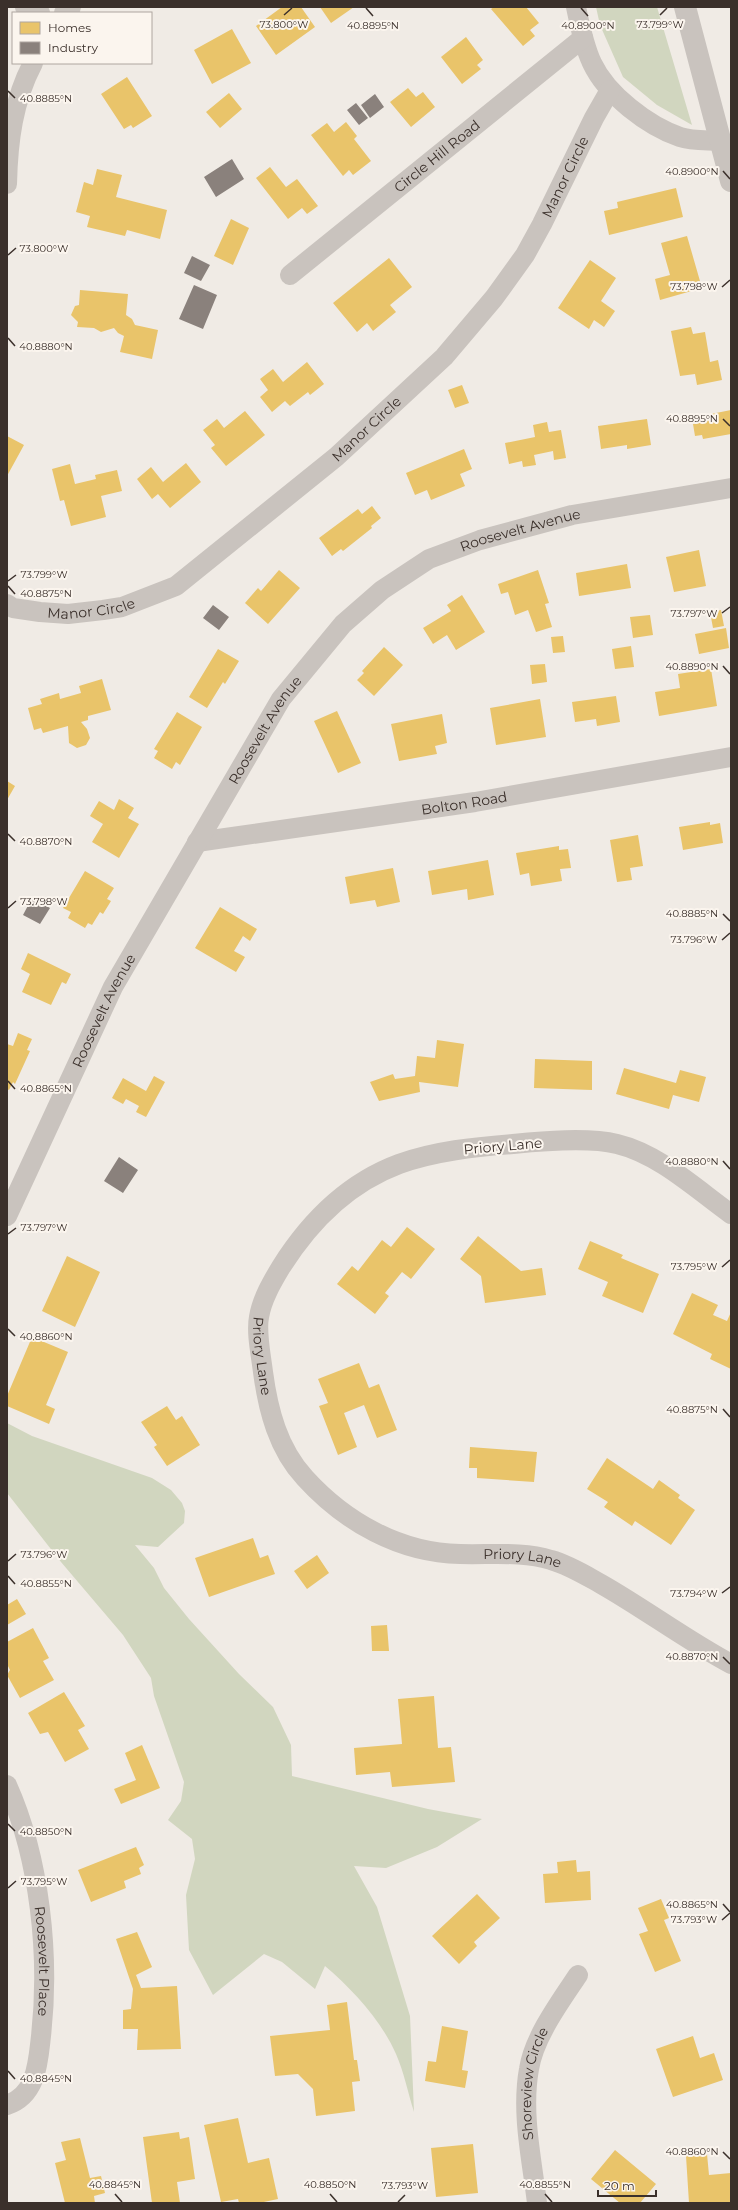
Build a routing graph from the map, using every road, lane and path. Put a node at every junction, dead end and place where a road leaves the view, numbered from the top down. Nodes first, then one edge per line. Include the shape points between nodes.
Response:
1 (25, 7) edge
2 (576, 7) edge
3 (684, 7) edge
4 (38, 12) edge
5 (583, 38) junction
6 (33, 64) edge
7 (610, 90) junction
8 (720, 141) junction
9 (731, 181) edge
10 (7, 184) edge
11 (290, 275) dead end
12 (731, 488) edge
13 (9, 608) edge
14 (731, 757) edge
15 (197, 842) junction
16 (731, 1214) edge
17 (7, 1216) edge
18 (731, 1664) edge
19 (7, 1785) edge
20 (578, 1975) dead end
21 (7, 2105) edge
22 (537, 2203) edge

1 - 4 street
2 - 5 street
3 - 8 street
5 - 7 street via 592,64
5 - 11 street, Circle Hill Road
6 - 10 street via 15,105 8,147
7 - 8 street via 634,111 680,137
7 - 13 street, Manor Circle via 525,255 494,298 444,357 336,457 176,586 122,607 103,610 68,614
8 - 9 street
12 - 15 street, Roosevelt Avenue via 572,515 480,540 429,559 382,590 343,624 281,699
14 - 15 street, Bolton Road via 475,802
15 - 17 street, Roosevelt Avenue via 112,987
16 - 18 street, Priory Lane via 641,1151 614,1143 527,1142 468,1148 419,1158 377,1174 329,1206 285,1260 268,1292 258,1319 264,1384 278,1437 304,1478 345,1514 405,1545 433,1552 527,1555 552,1560 611,1590
19 - 21 street, Roosevelt Place via 17,1806 39,1904 44,1946 45,2000 37,2070 32,2083 20,2097
20 - 22 street, Shoreview Circle via 551,2017 534,2052 529,2069 527,2121

